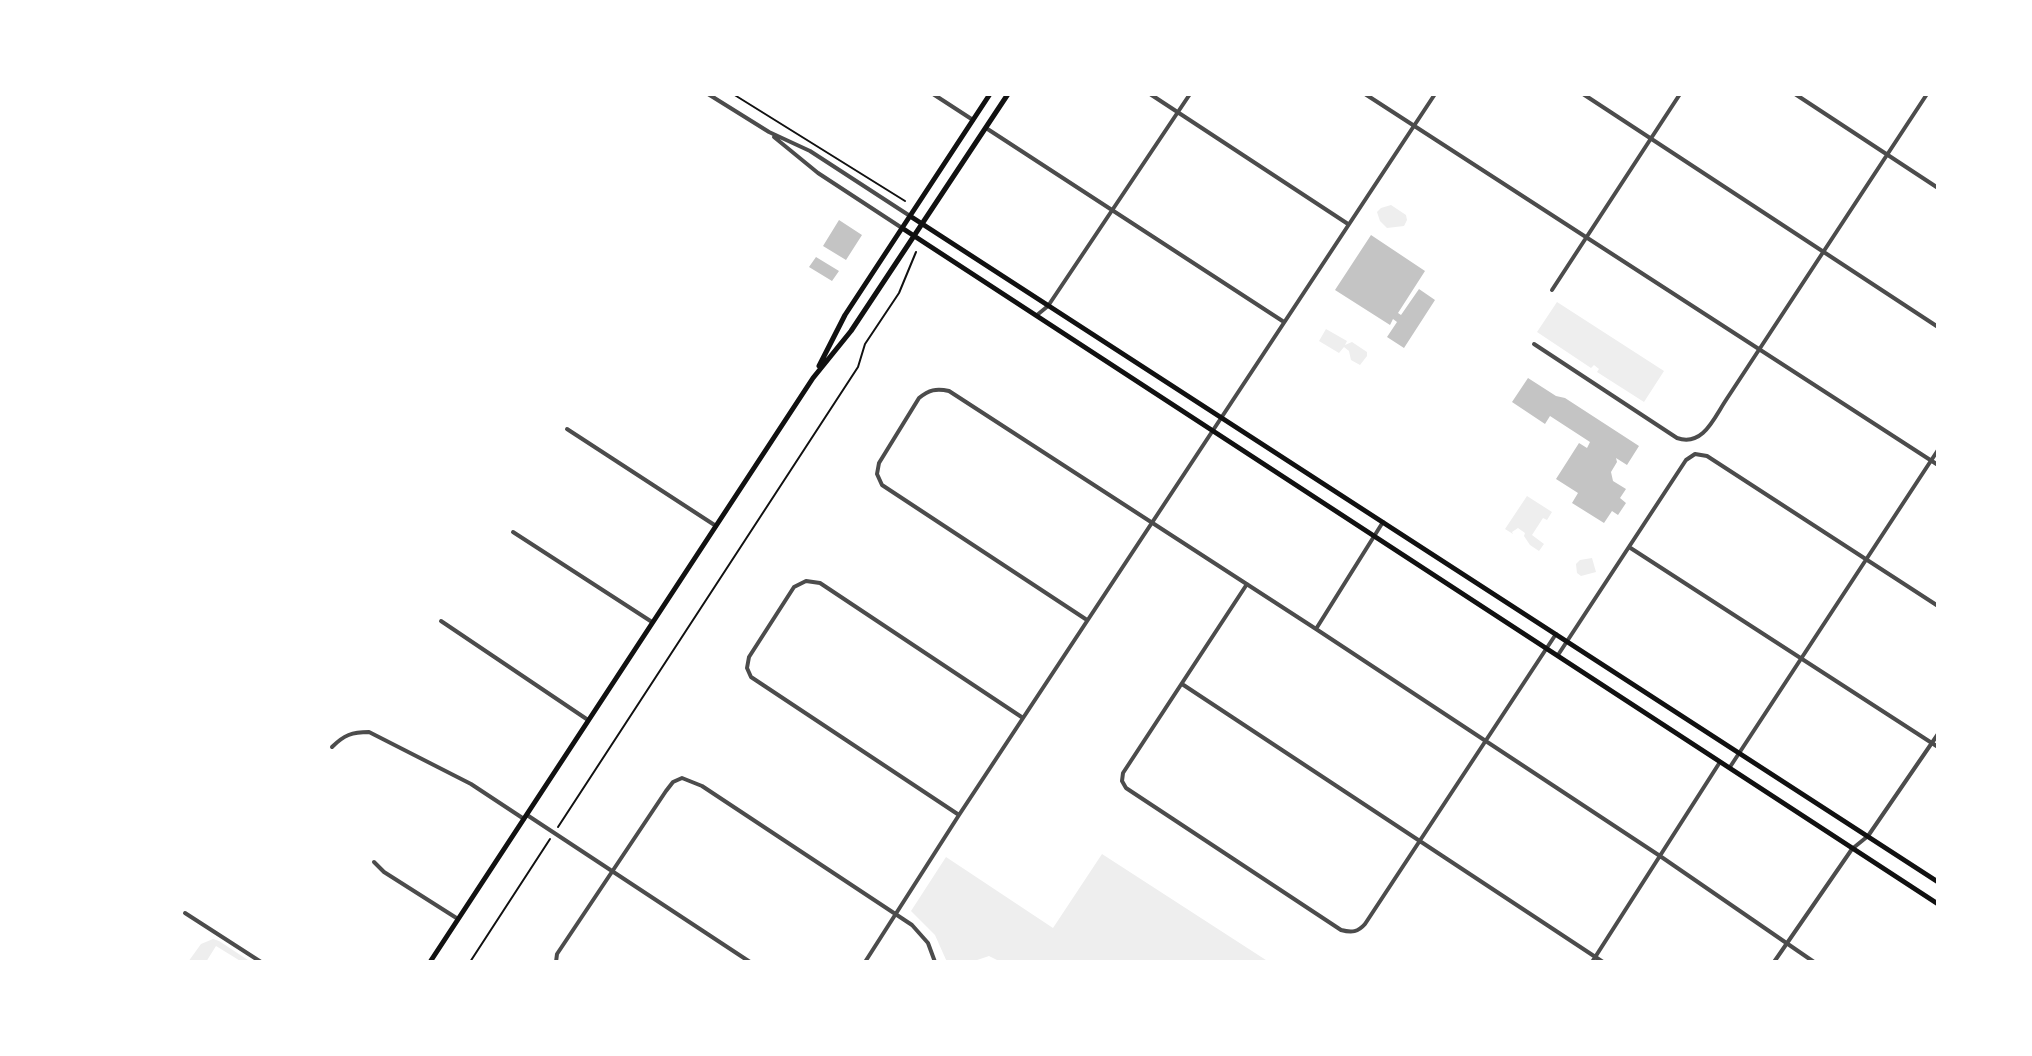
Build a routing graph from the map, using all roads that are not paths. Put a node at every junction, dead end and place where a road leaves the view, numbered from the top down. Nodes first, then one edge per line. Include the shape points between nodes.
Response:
1 (708, 94) edge
2 (933, 94) edge
3 (990, 94) edge
4 (1008, 94) edge
5 (1150, 94) edge
6 (1190, 94) edge
7 (1365, 94) edge
8 (1435, 94) edge
9 (1583, 94) edge
10 (1680, 94) edge
11 (1795, 94) edge
12 (1927, 94) edge
13 (1177, 112) junction
14 (973, 120) junction
15 (1413, 125) junction
16 (986, 128) junction
17 (769, 132) junction
18 (1650, 139) junction
19 (1887, 154) junction
20 (1938, 188) edge
21 (1111, 210) junction
22 (910, 216) junction
23 (1348, 224) junction
24 (922, 225) junction
25 (902, 228) junction
26 (915, 236) junction
27 (1587, 238) junction
28 (1824, 251) junction
29 (1552, 290) dead end
30 (1048, 306) junction
31 (1035, 316) junction
32 (1284, 322) junction
33 (1938, 327) edge
34 (1534, 344) dead end
35 (1758, 350) junction
36 (813, 378) junction
37 (1220, 418) junction
38 (567, 429) dead end
39 (1212, 430) junction
40 (1938, 450) edge
41 (1931, 461) junction
42 (1938, 465) edge
43 (1384, 521) junction
44 (1151, 523) junction
45 (716, 526) junction
46 (513, 532) dead end
47 (1375, 535) junction
48 (1629, 547) junction
49 (1867, 560) junction
50 (1247, 584) junction
51 (1938, 606) edge
52 (1087, 620) junction
53 (441, 621) dead end
54 (653, 622) junction
55 (1316, 629) junction
56 (1556, 634) junction
57 (1567, 641) junction
58 (1547, 648) junction
59 (1558, 655) junction
60 (1802, 658) junction
61 (1182, 684) junction
62 (1023, 718) junction
63 (589, 720) junction
64 (1938, 734) edge
65 (1486, 742) junction
66 (1932, 743) junction
67 (332, 747) dead end
68 (1938, 747) edge
69 (1739, 754) junction
70 (1720, 761) junction
71 (1730, 767) junction
72 (959, 815) junction
73 (526, 817) junction
74 (1868, 836) junction
75 (1421, 841) junction
76 (1852, 849) junction
77 (1660, 856) junction
78 (374, 862) dead end
79 (613, 870) junction
80 (1938, 882) edge
81 (1938, 904) edge
82 (185, 913) dead end
83 (895, 913) junction
84 (459, 920) junction
85 (1786, 944) junction
86 (1595, 956) junction
87 (261, 962) edge
88 (430, 962) edge
89 (556, 962) edge
90 (750, 962) edge
91 (865, 962) edge
92 (935, 962) edge
93 (1592, 962) edge
94 (1603, 962) edge
95 (1774, 962) edge
96 (1814, 962) edge

1 - 17 street
2 - 14 street
3 - 14 main road
4 - 16 main road
5 - 13 street
6 - 13 street
7 - 15 street
8 - 15 street
9 - 18 street
10 - 18 street
11 - 19 street
12 - 19 street
13 - 21 street
13 - 23 street
14 - 22 main road
15 - 23 street
15 - 27 street
16 - 21 street
16 - 24 main road
17 - 22 street via 810,151
17 - 25 street via 818,173
18 - 27 street
18 - 28 street
19 - 20 street
19 - 28 street
21 - 30 street
21 - 32 street
22 - 24 main road
22 - 25 main road
23 - 32 street
24 - 26 main road
24 - 30 main road
25 - 26 main road
25 - 36 main road via 831,338
26 - 31 main road
26 - 36 main road
27 - 29 street
27 - 35 street
28 - 33 street
28 - 35 street
30 - 31 street
30 - 37 main road
31 - 39 main road
32 - 37 street
34 - 35 street via 1677,438 1690,441 1703,434
35 - 41 street
36 - 45 main road
37 - 39 street
37 - 43 main road
38 - 45 street
39 - 44 street
39 - 47 main road
40 - 41 street
41 - 42 street
41 - 49 street
43 - 47 street
43 - 56 main road
44 - 50 street
44 - 52 street
44 - 52 street via 949,391 938,388 919,398 879,463 882,485
45 - 54 main road
46 - 54 street
47 - 55 street
47 - 58 main road
48 - 49 street via 1686,461 1698,454
48 - 57 street
48 - 60 street
49 - 51 street
49 - 60 street
50 - 55 street
50 - 61 street
52 - 62 street
53 - 63 street
54 - 63 main road
55 - 65 street
56 - 57 main road
56 - 58 street
57 - 59 street
57 - 69 main road
58 - 59 main road
58 - 65 street
59 - 70 main road
60 - 66 street
60 - 69 street
61 - 75 street
61 - 75 street via 1123,773 1126,788 1341,930 1359,930 1365,924
62 - 72 street
62 - 72 street via 820,583 806,581 794,587 749,657 751,677
63 - 73 main road
64 - 66 street
65 - 75 street
65 - 77 street
66 - 68 street
66 - 74 street
67 - 73 street via 354,732 369,732
69 - 71 street
69 - 74 main road
70 - 71 main road
70 - 77 street
71 - 76 main road
72 - 83 street
73 - 79 street
73 - 84 main road
74 - 76 street
74 - 80 main road
75 - 86 street
76 - 81 main road
76 - 85 street
77 - 85 street
77 - 86 street
78 - 84 street
79 - 83 street via 666,791 682,778
79 - 89 street
79 - 90 street
82 - 87 street
83 - 91 street
83 - 92 street via 923,937
84 - 88 main road
85 - 95 street
85 - 96 street
86 - 93 street
86 - 94 street

